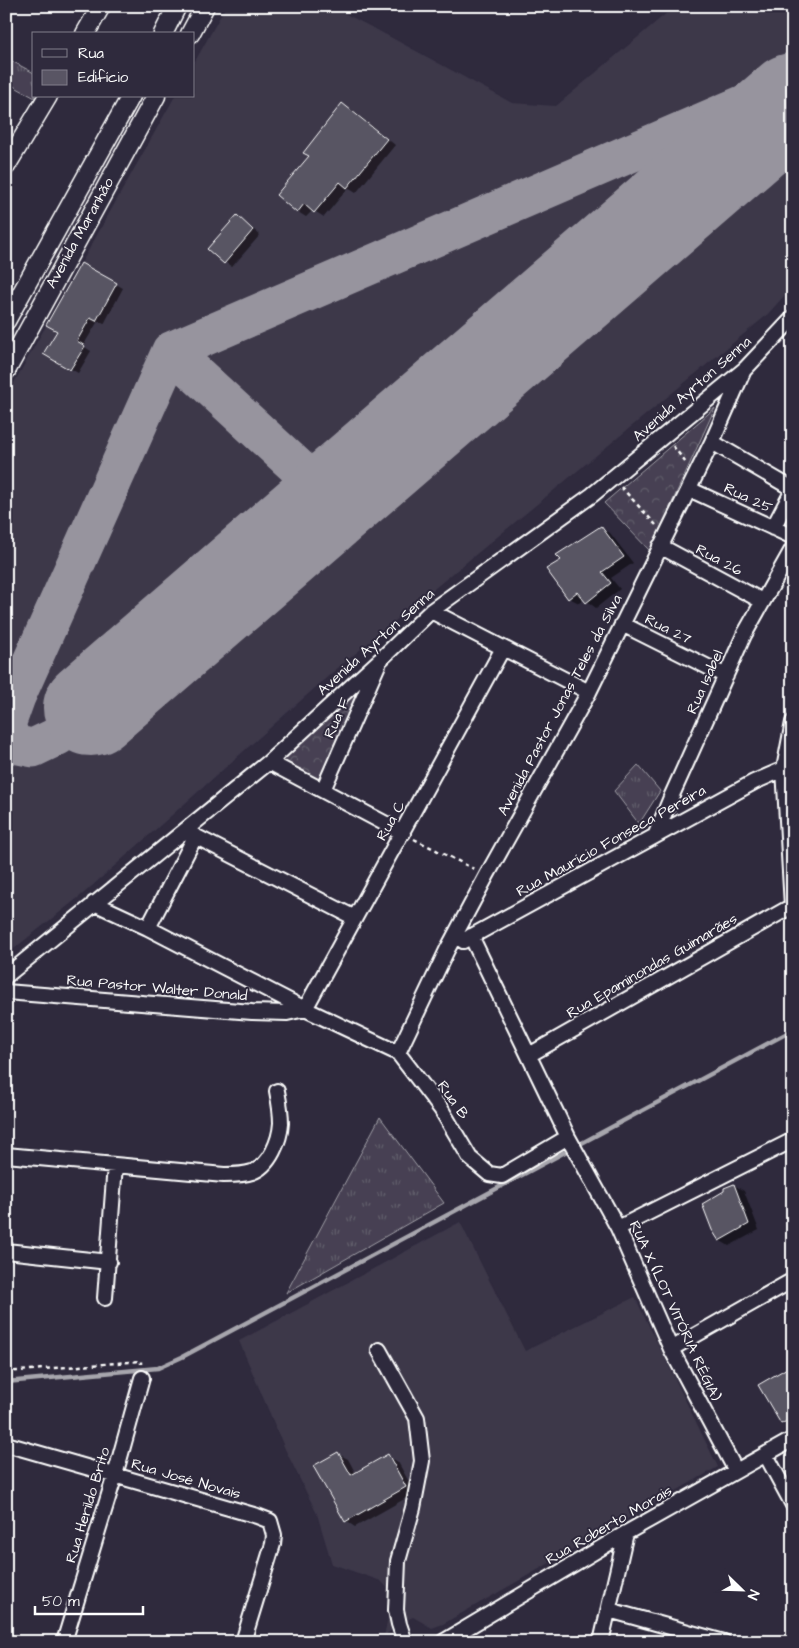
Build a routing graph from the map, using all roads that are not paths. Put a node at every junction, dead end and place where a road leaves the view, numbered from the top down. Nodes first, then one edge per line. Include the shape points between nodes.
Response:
1 (101, 6) edge
2 (177, 6) edge
3 (205, 6) edge
4 (85, 32) edge
5 (164, 32) edge
6 (191, 32) edge
7 (47, 98) edge
8 (130, 98) edge
9 (155, 98) edge
10 (6, 166) edge
11 (793, 318) edge
12 (6, 321) edge
13 (745, 369) junction
14 (6, 371) edge
15 (712, 442) junction
16 (689, 489) junction
17 (793, 490) edge
18 (773, 528) junction
19 (793, 537) edge
20 (663, 541) junction
21 (793, 548) edge
22 (762, 601) junction
23 (431, 611) junction
24 (622, 624) junction
25 (504, 648) junction
26 (380, 660) junction
27 (726, 676) junction
28 (589, 692) junction
29 (793, 722) edge
30 (269, 762) junction
31 (788, 769) edge
32 (322, 790) junction
33 (404, 833) junction
34 (190, 834) junction
35 (656, 834) junction
36 (94, 903) junction
37 (792, 906) edge
38 (355, 918) junction
39 (148, 928) junction
40 (471, 936) junction
41 (447, 950) junction
42 (6, 976) edge
43 (6, 992) edge
44 (305, 1009) junction
45 (398, 1053) junction
46 (529, 1055) junction
47 (278, 1091) dead end
48 (568, 1137) junction
49 (793, 1140) edge
50 (6, 1155) edge
51 (115, 1165) junction
52 (618, 1228) junction
53 (6, 1251) edge
54 (109, 1262) junction
55 (793, 1280) edge
56 (105, 1298) dead end
57 (671, 1349) junction
58 (380, 1350) dead end
59 (141, 1371) road end
60 (793, 1439) edge
61 (6, 1444) edge
62 (766, 1455) junction
63 (736, 1471) junction
64 (115, 1475) junction
65 (793, 1505) edge
66 (626, 1533) junction
67 (609, 1610) junction
68 (64, 1642) edge
69 (243, 1642) edge
70 (405, 1642) edge
71 (443, 1642) edge
72 (601, 1642) edge
73 (724, 1642) edge

1 - 4 main road
2 - 5 main road
3 - 6 main road
7 - 10 main road
8 - 12 main road, Avenida Maranhão
9 - 14 main road, Avenida Maranhão
11 - 13 street, Avenida Ayrton Senna
13 - 15 street, Avenida Pastor Jonas Teles da Silva
13 - 23 street, Avenida Ayrton Senna via 614,478
15 - 16 street, Avenida Pastor Jonas Teles da Silva
15 - 17 street
16 - 18 street, Rua 25
16 - 20 street, Avenida Pastor Jonas Teles da Silva
17 - 18 street
18 - 19 street, Rua 25
20 - 22 street, Rua 26
20 - 24 street, Avenida Pastor Jonas Teles da Silva
21 - 22 street, Rua Isabel
22 - 27 street, Rua Isabel
23 - 25 street
23 - 26 street, Avenida Ayrton Senna
24 - 27 street, Rua 27
24 - 28 street, Avenida Pastor Jonas Teles da Silva
25 - 28 street
25 - 33 street, Rua C
26 - 30 street, Avenida Ayrton Senna
26 - 32 street, Rua F
27 - 35 street, Rua Isabel
28 - 41 street, Avenida Pastor Jonas Teles da Silva
29 - 31 street
30 - 32 street
30 - 34 street, Avenida Ayrton Senna
31 - 35 street, Rua Maurício Fonseca Pereira via 754,782
31 - 37 street
32 - 33 street
33 - 38 street, Rua C
34 - 36 street, Avenida Ayrton Senna
34 - 38 street
34 - 39 street
35 - 40 street, Rua Maurício Fonseca Pereira
36 - 39 street, Rua B
36 - 42 street, Avenida Ayrton Senna
37 - 46 street, Rua Epaminondas Guimarães
38 - 44 street, Rua C
39 - 44 street, Rua B
40 - 41 street, Rua Maurício Fonseca Pereira
40 - 46 street, RUA X (LOT VITÓRIA RÉGIA)
41 - 45 street, Avenida Pastor Jonas Teles da Silva
43 - 44 street, Rua Pastor Walter Donald via 252,1012 287,1013
44 - 45 street, Rua B
45 - 48 street, Rua B via 441,1109 470,1158 489,1174 502,1176
46 - 48 street, RUA X (LOT VITÓRIA RÉGIA)
47 - 51 street via 280,1133 270,1157 252,1172 224,1175
48 - 52 street, RUA X (LOT VITÓRIA RÉGIA)
49 - 52 street
50 - 51 street
51 - 54 street
52 - 57 street, RUA X (LOT VITÓRIA RÉGIA)
53 - 54 street
54 - 56 street
55 - 57 street
57 - 63 street, RUA X (LOT VITÓRIA RÉGIA)
58 - 70 street via 417,1418 422,1461 398,1561 396,1610
59 - 64 street, Rua Herildo Brito
60 - 62 street, Rua Roberto Morais
61 - 64 street, Rua José Novais
62 - 63 street, Rua Roberto Morais
62 - 65 street
63 - 66 street, Rua Roberto Morais
64 - 68 street, Rua Herildo Brito
64 - 69 street, Rua José Novais via 270,1521 273,1544
66 - 67 street
66 - 71 street, Rua Roberto Morais
67 - 72 street
67 - 73 street

